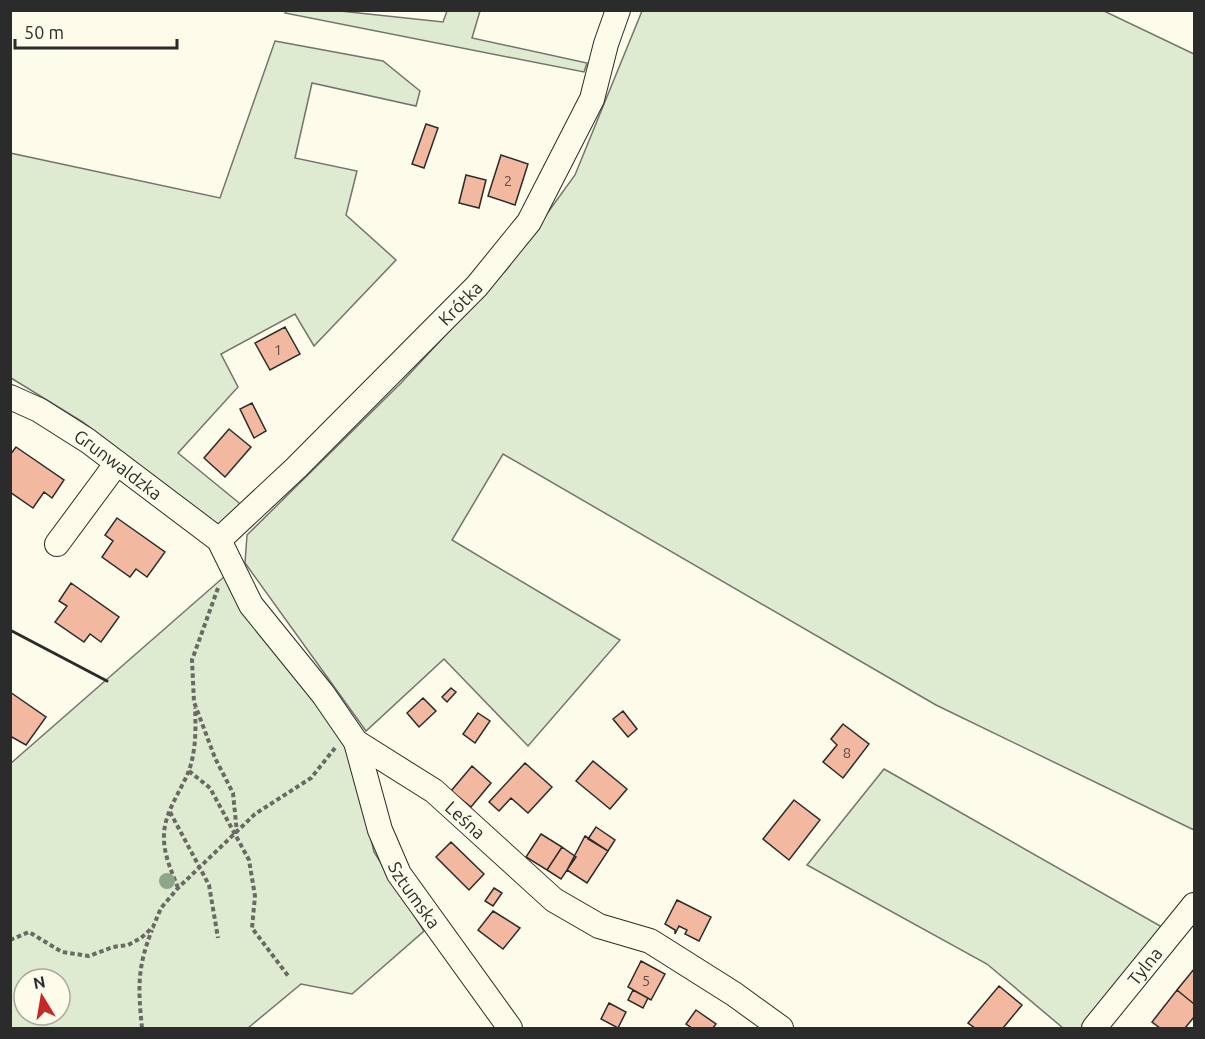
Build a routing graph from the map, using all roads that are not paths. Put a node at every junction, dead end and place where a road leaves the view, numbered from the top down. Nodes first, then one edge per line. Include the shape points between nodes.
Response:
1 (618, 10) edge
2 (10, 397) edge
3 (117, 463) junction
4 (219, 540) junction
5 (57, 544) dead end
6 (352, 737) junction
7 (1194, 905) edge
8 (510, 1029) edge
9 (781, 1029) edge
10 (1094, 1029) edge

1 - 4 street, Krótka via 592,99 529,222 477,286
2 - 3 street, Grunwaldzka via 39,410
3 - 4 street, Grunwaldzka
3 - 5 street
4 - 6 street, Leśna via 251,605 323,694
6 - 8 street, Sztumska via 380,830 399,874
6 - 9 street, Leśna via 434,791 554,900 599,926 650,941
7 - 10 street, Tylna

